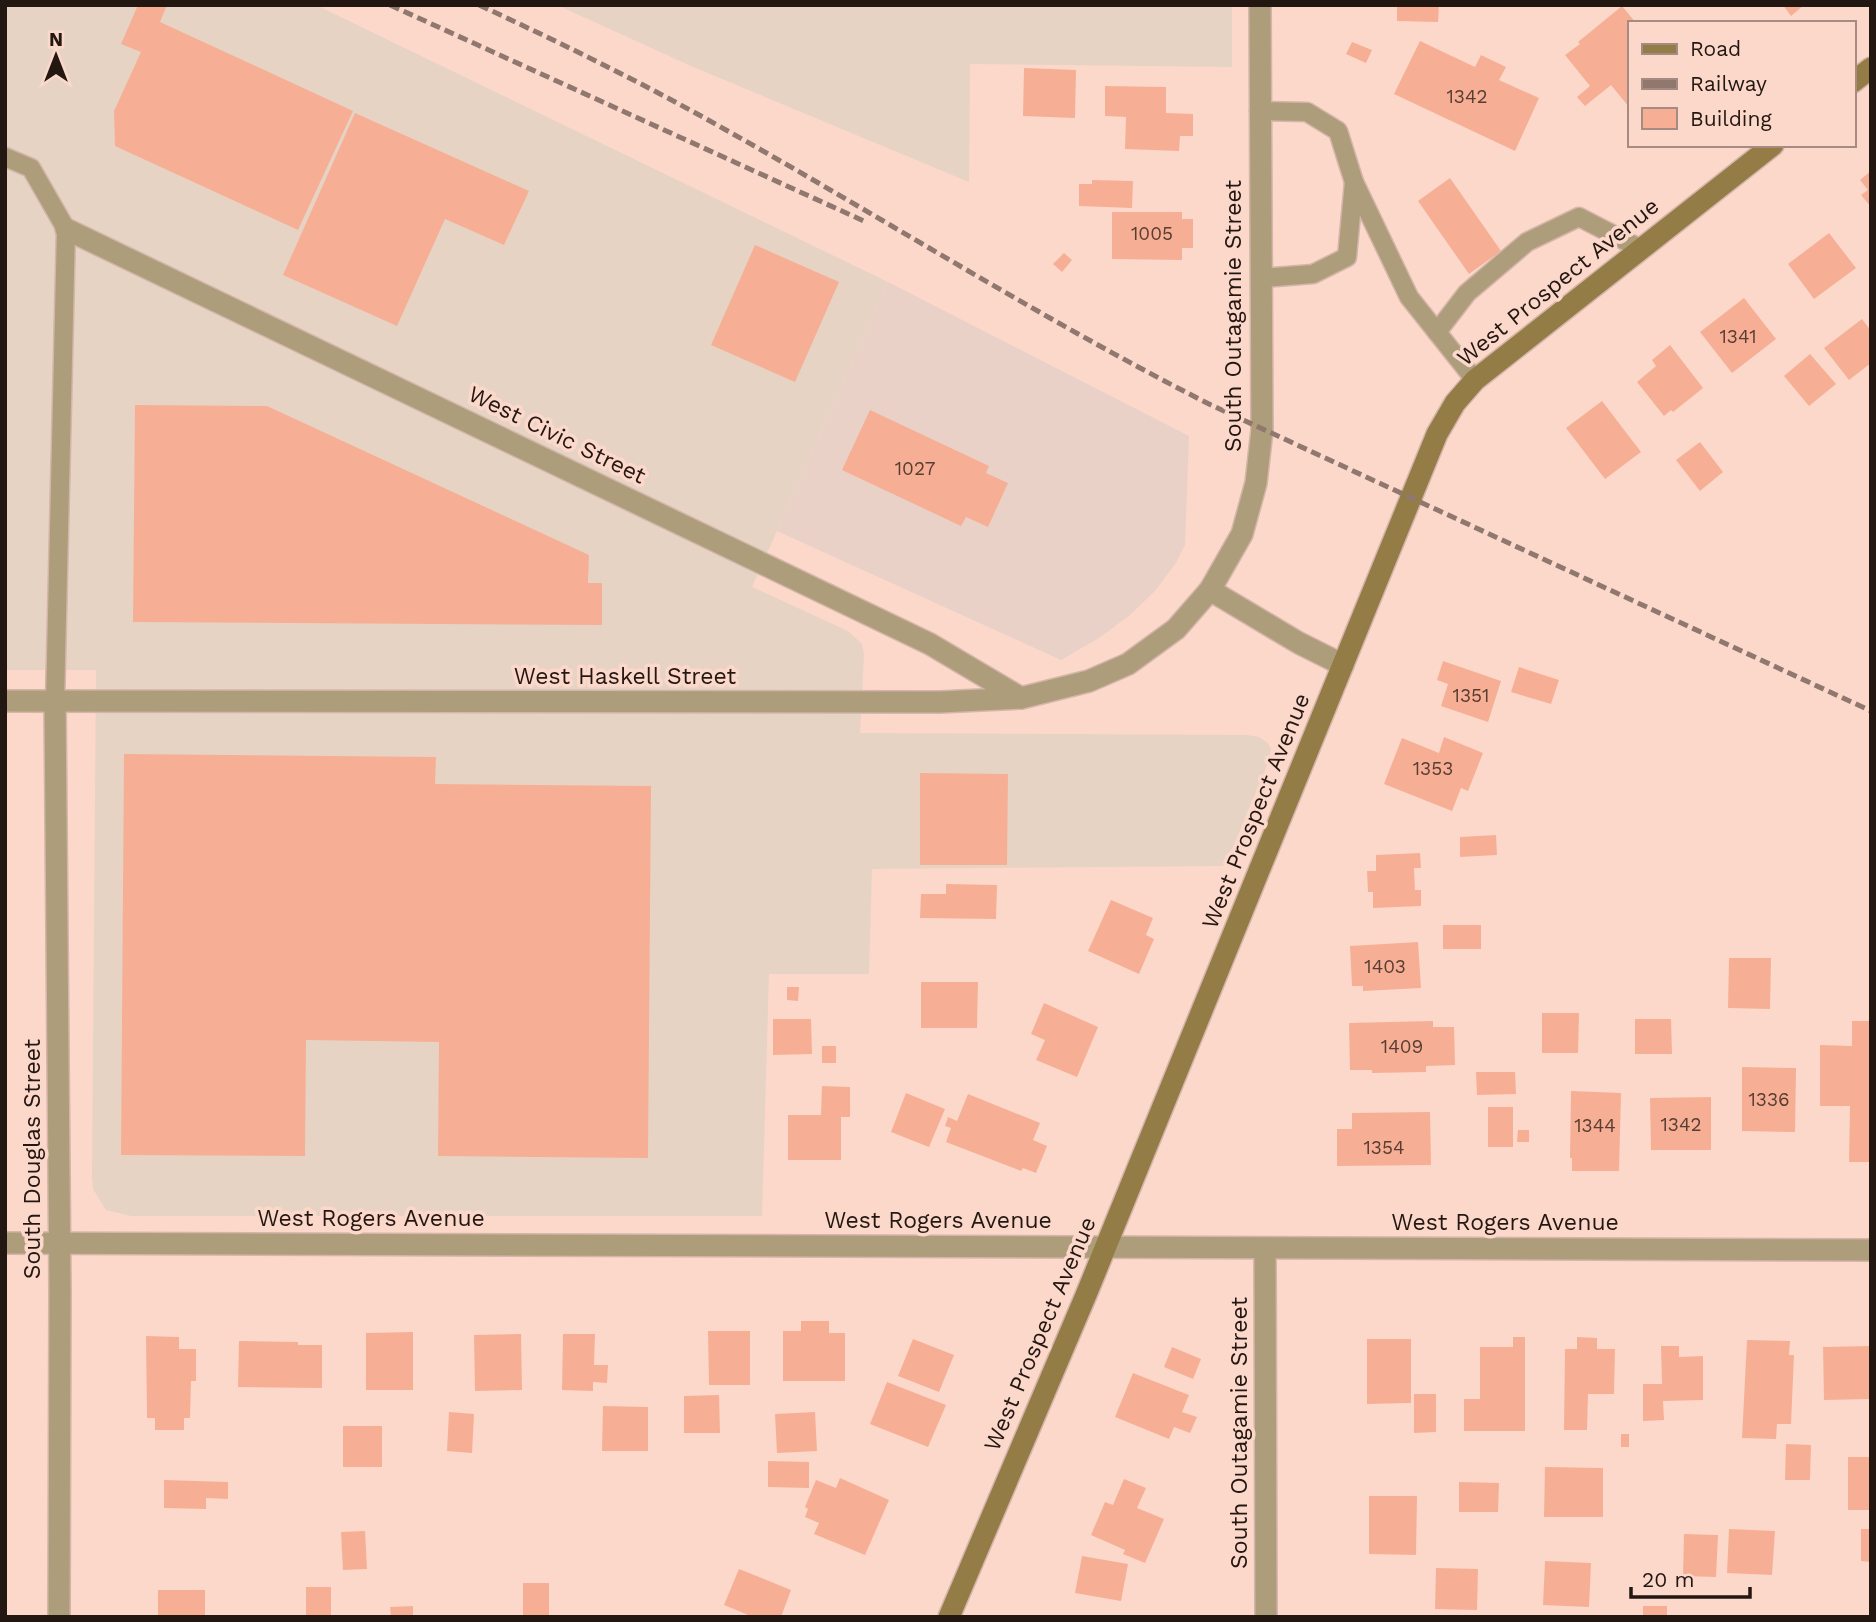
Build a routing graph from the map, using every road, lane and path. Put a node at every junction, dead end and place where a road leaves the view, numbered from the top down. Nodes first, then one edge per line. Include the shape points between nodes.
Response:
1 (1260, 5) edge
2 (1871, 68) edge
3 (1855, 80) edge
4 (1259, 111) junction
5 (1770, 147) edge
6 (5, 158) edge
7 (1354, 182) junction
8 (66, 229) junction
9 (1641, 249) junction
10 (1262, 278) junction
11 (1437, 332) junction
12 (1475, 380) junction
13 (1210, 590) junction
14 (1343, 665) junction
15 (1021, 698) junction
16 (5, 701) edge
17 (55, 702) junction
18 (5, 1243) edge
19 (59, 1244) junction
20 (1104, 1248) junction
21 (1265, 1249) junction
22 (1871, 1250) edge
23 (59, 1617) edge
24 (949, 1617) edge
25 (1266, 1617) edge

1 - 4 street, South Outagamie Street
2 - 3 main road
4 - 7 lane via 1307,112 1338,131
4 - 10 street, South Outagamie Street
5 - 9 main road, West Prospect Avenue
6 - 8 lane via 31,168
7 - 10 lane via 1347,257 1313,274
7 - 11 lane via 1409,297
8 - 15 street, West Civic Street via 930,643
8 - 17 lane
9 - 11 lane via 1579,218 1527,242 1467,293
9 - 12 main road, West Prospect Avenue
10 - 13 street, South Outagamie Street via 1262,430 1256,483 1242,534
11 - 12 lane
12 - 14 main road, West Prospect Avenue via 1437,435
13 - 14 street
13 - 15 street, West Haskell Street via 1176,629 1128,664 1089,681
14 - 20 main road, West Prospect Avenue
15 - 17 street, West Haskell Street via 940,702
16 - 17 street, West Haskell Street
17 - 19 street, South Douglas Street
18 - 19 street, West Rogers Avenue
19 - 20 street, West Rogers Avenue
19 - 23 street, South Douglas Street
20 - 21 street, West Rogers Avenue
20 - 24 main road, West Prospect Avenue
21 - 22 street, West Rogers Avenue
21 - 25 street, South Outagamie Street

